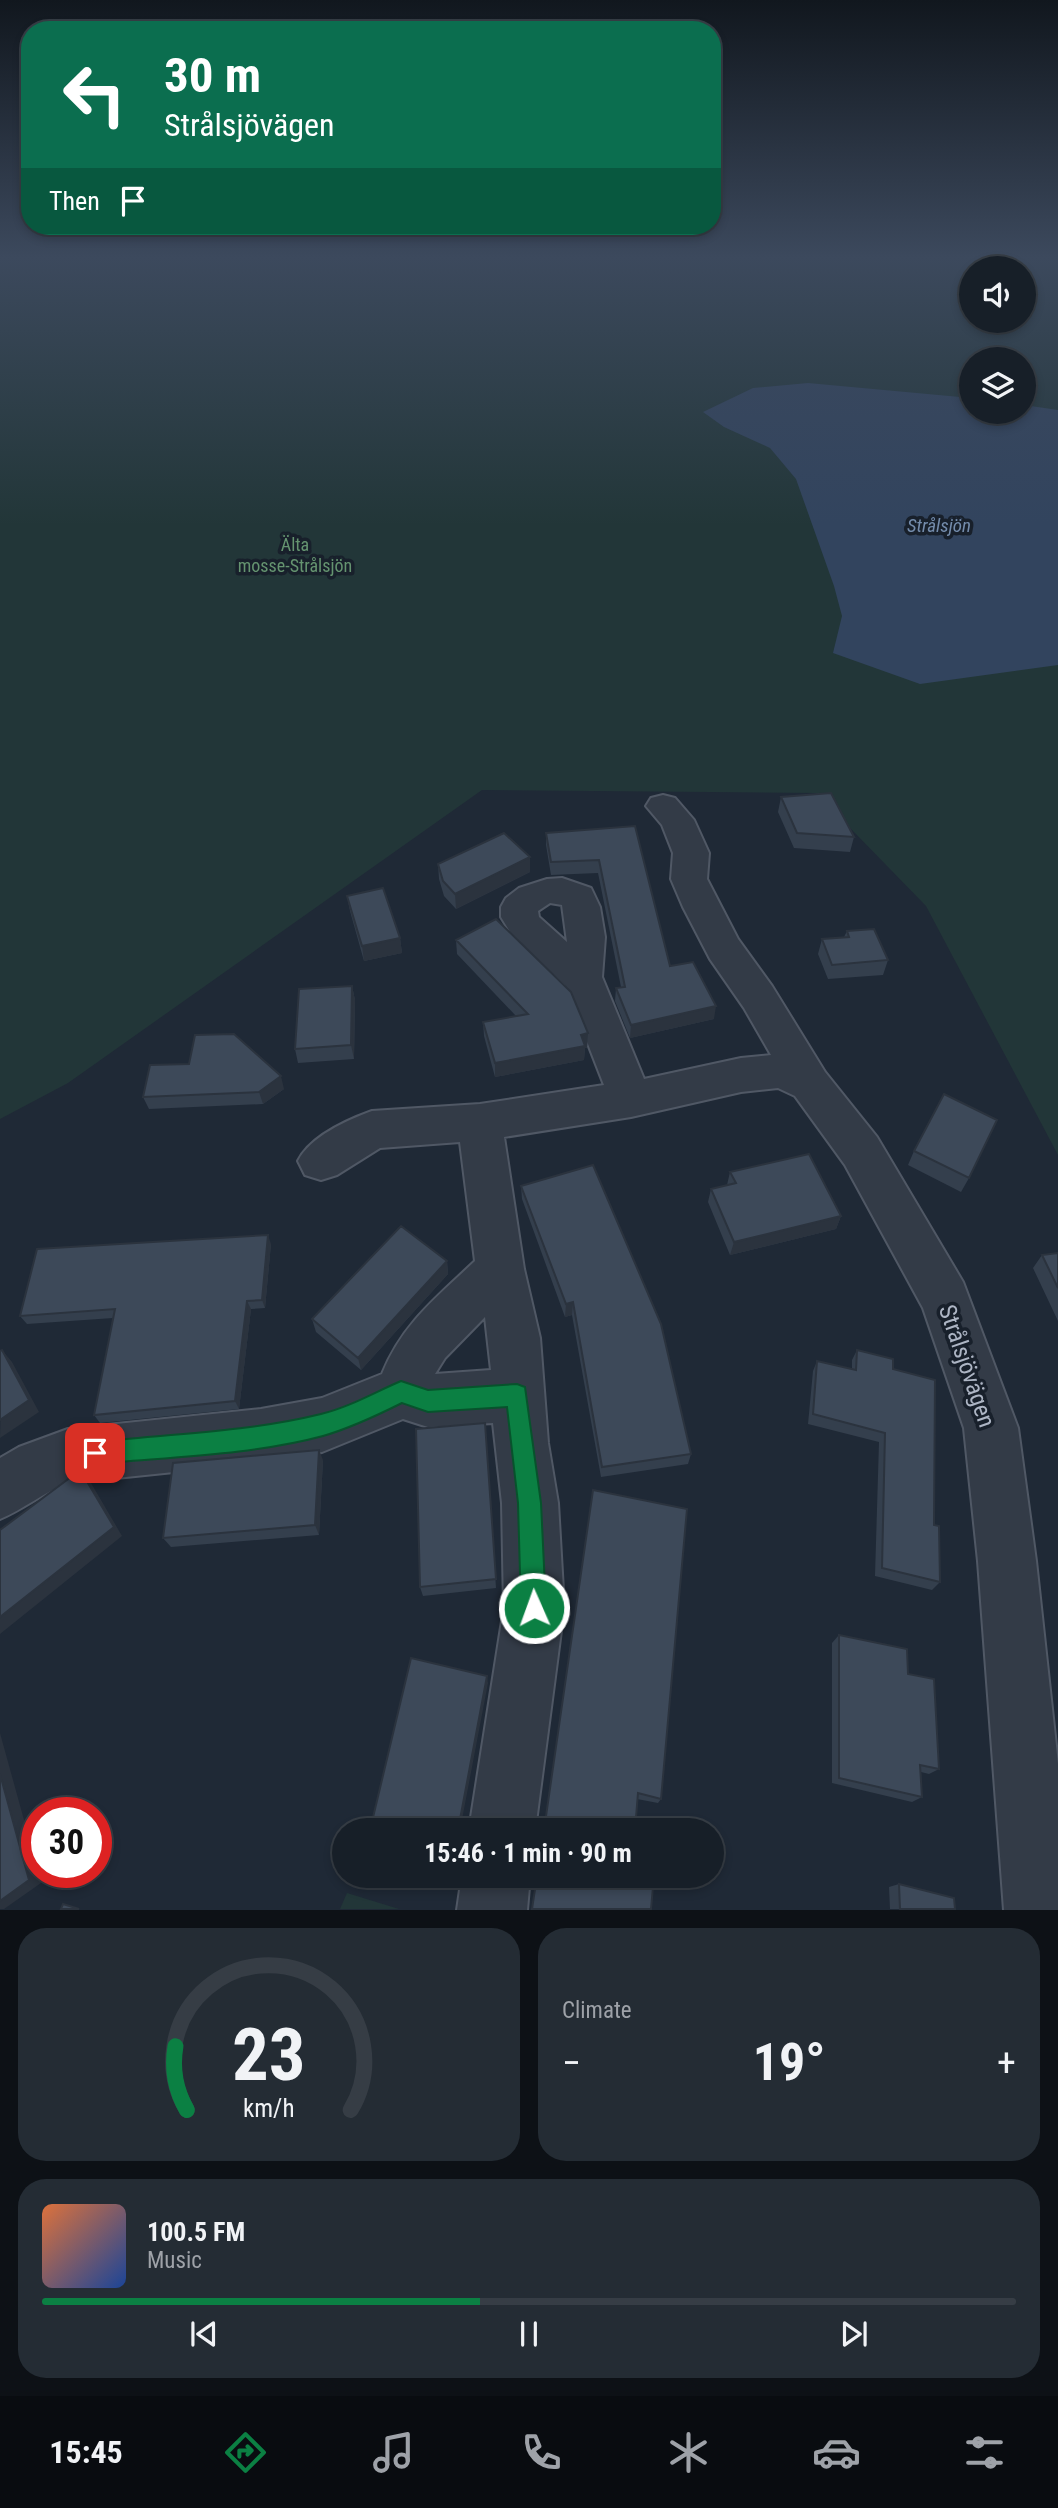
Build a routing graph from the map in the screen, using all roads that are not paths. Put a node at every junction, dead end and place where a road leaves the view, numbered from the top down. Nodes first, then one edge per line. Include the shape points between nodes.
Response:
1 (663, 806) dead end
2 (582, 977) dead end
3 (810, 1084) junction
4 (631, 1099) junction
5 (480, 1122) junction
6 (321, 1161) dead end
7 (500, 1269) junction
8 (401, 1392) junction
9 (517, 1395) junction
10 (0, 1491) edge
11 (504, 1818) edge
12 (495, 1888) edge
13 (492, 1909) edge
14 (1039, 1909) edge

1 - 3 street via 677,820 691,853 689,879 701,907
2 - 4 street
3 - 4 street, Strålsjövägen via 781,1071
3 - 14 street, Strålsjövägen via 860,1151 944,1299 991,1428
4 - 5 street, Strålsjövägen
5 - 6 street, Strålsjövägen via 372,1130
5 - 7 street
7 - 8 street via 427,1341
7 - 9 street via 515,1338
8 - 9 street via 428,1401
8 - 10 street via 322,1425 261,1436 68,1456 38,1466
9 - 11 street via 530,1503 534,1608
12 - 13 street

